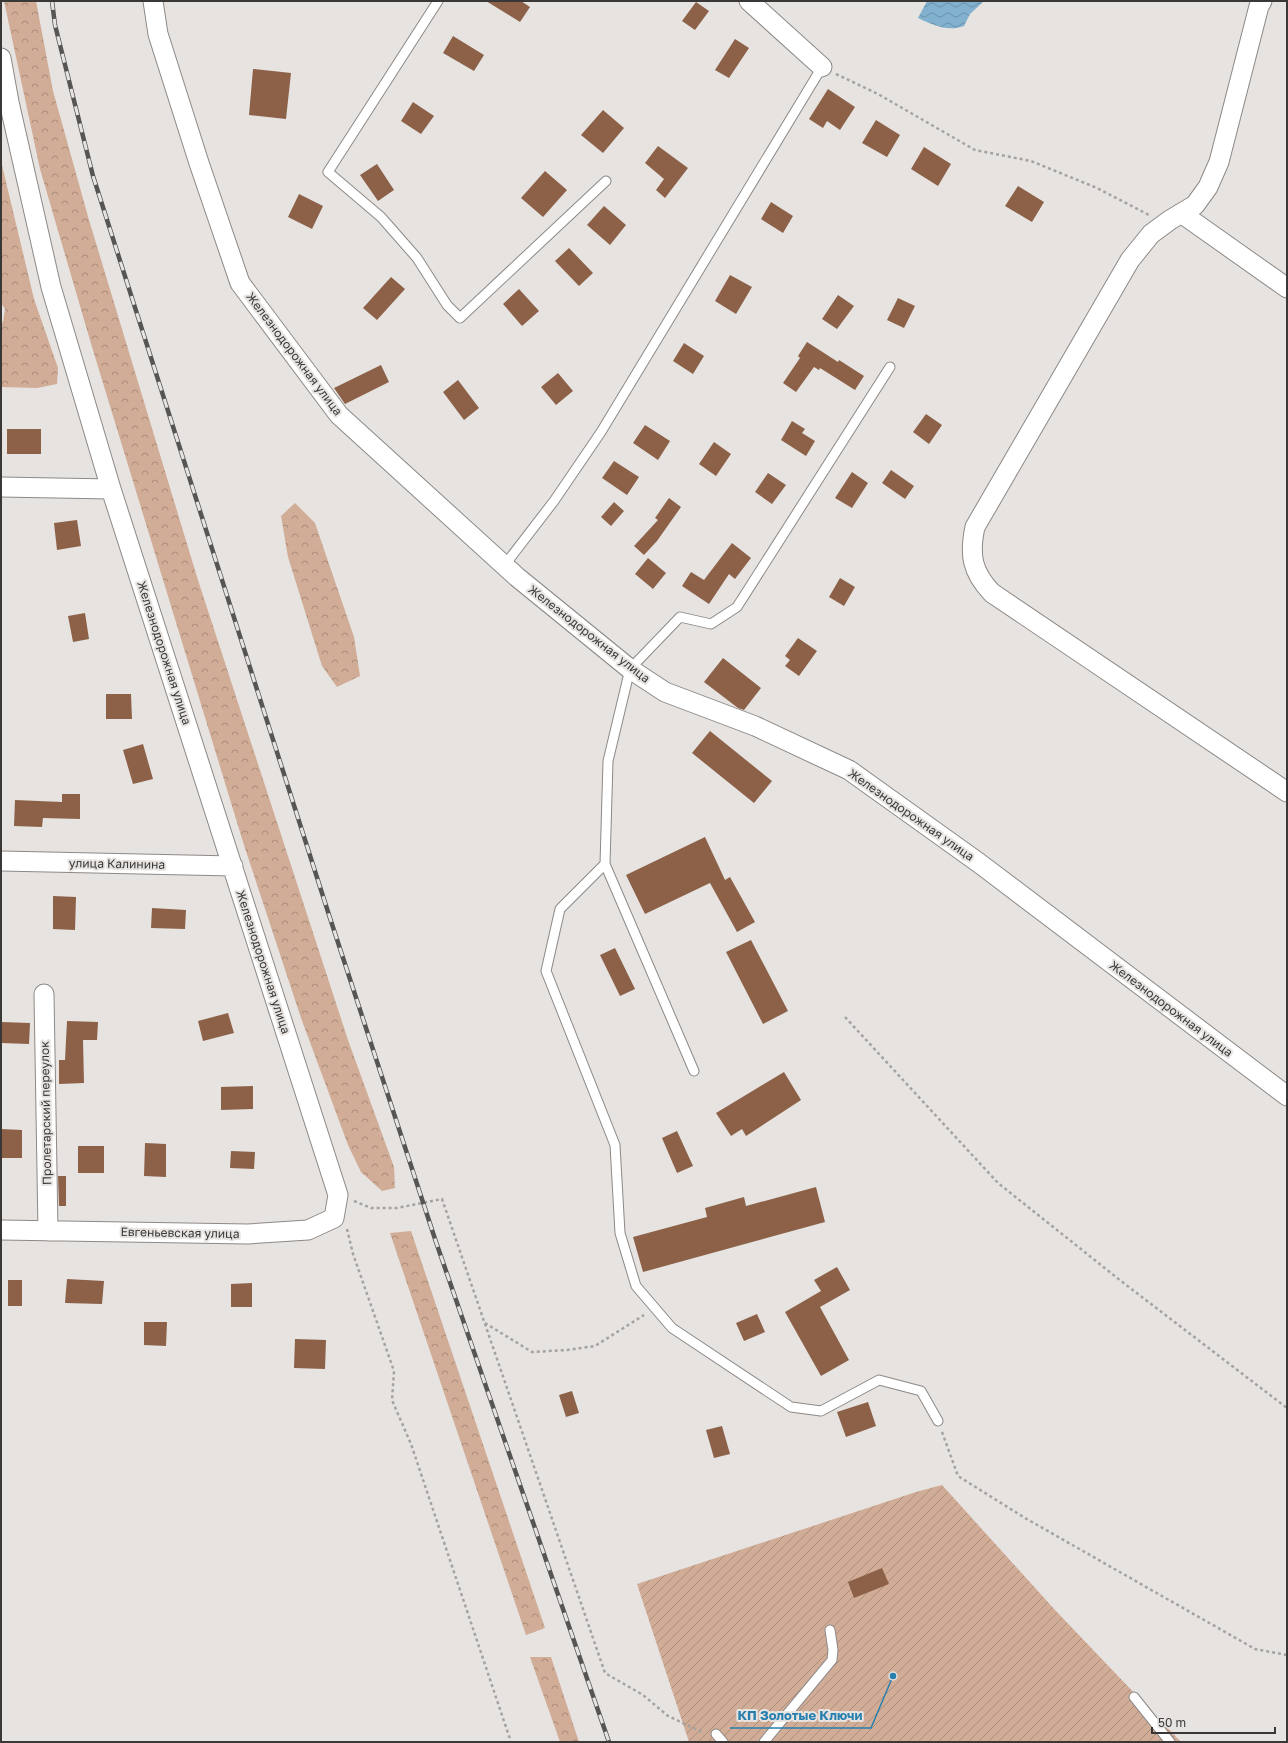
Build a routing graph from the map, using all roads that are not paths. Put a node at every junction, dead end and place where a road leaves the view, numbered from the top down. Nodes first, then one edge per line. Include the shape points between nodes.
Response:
1 (153, 1) edge
2 (438, 1) edge
3 (749, 1) edge
4 (1262, 1) edge
5 (1, 58) edge
6 (822, 67) joint
7 (5, 102) edge
8 (606, 181) dead end
9 (1176, 216) junction
10 (1287, 288) edge
11 (890, 367) dead end
12 (1, 487) edge
13 (111, 488) junction
14 (504, 566) junction
15 (630, 669) junction
16 (1287, 792) edge
17 (1, 861) edge
18 (605, 864) junction
19 (233, 866) junction
20 (44, 994) dead end
21 (694, 1071) dead end
22 (1287, 1096) edge
23 (338, 1195) joint
24 (1, 1230) edge
25 (48, 1231) junction
26 (938, 1421) road end
27 (830, 1630) dead end
28 (1134, 1698) dead end
29 (713, 1735) road end
30 (724, 1742) edge
31 (764, 1742) edge
32 (1170, 1742) edge

1 - 14 street, Железнодорожная улица via 161,42 240,283 339,415
2 - 8 lane via 328,172 381,217 417,258 447,305 460,318
3 - 6 street
4 - 9 street via 1219,162 1208,187 1195,205
5 - 7 street, Железнодорожная улица
6 - 14 lane via 601,432 554,501
7 - 13 street, Железнодорожная улица via 51,287
9 - 10 street
9 - 16 street via 1151,234 1130,260 975,527 972,540 974,566 980,581 992,593
11 - 15 lane via 736,607 711,624 680,617
12 - 13 street
13 - 19 street, Железнодорожная улица
14 - 15 street, Железнодорожная улица
15 - 18 lane via 608,760
15 - 22 street, Железнодорожная улица via 665,692 755,726 849,770 979,863
17 - 19 street, улица Калинина
18 - 21 lane
18 - 26 lane via 560,909 546,971 616,1145 620,1234 636,1286 672,1328 791,1407 821,1411 879,1380 921,1391
19 - 23 street, Железнодорожная улица
20 - 25 street, Пролетарский переулок
23 - 25 street, Евгеньевская улица via 334,1218 308,1230 248,1234
24 - 25 street, Евгеньевская улица
27 - 31 lane via 832,1660
28 - 32 lane
29 - 30 lane

